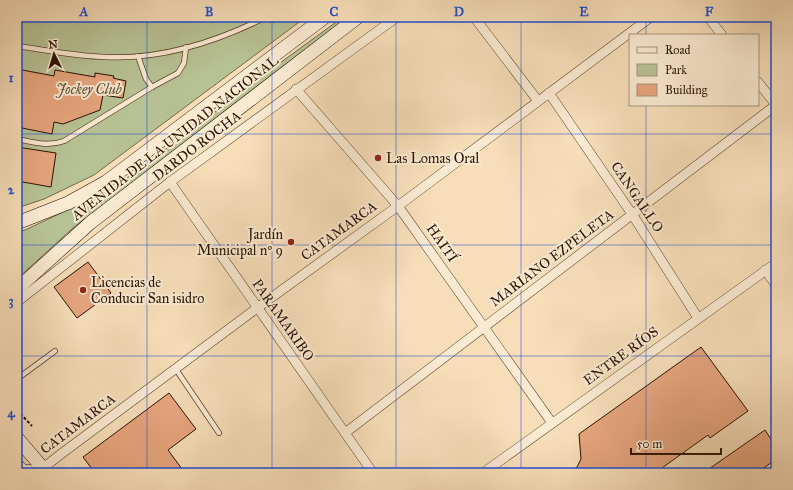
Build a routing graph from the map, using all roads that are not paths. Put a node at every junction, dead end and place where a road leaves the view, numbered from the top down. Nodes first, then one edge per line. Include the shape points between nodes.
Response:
1 (266, 17) edge
2 (325, 17) edge
3 (358, 17) edge
4 (397, 17) edge
5 (474, 17) edge
6 (650, 17) edge
7 (708, 17) edge
8 (721, 34) edge
9 (17, 46) edge
10 (186, 47) junction
11 (138, 56) junction
12 (759, 83) edge
13 (152, 88) junction
14 (296, 89) junction
15 (549, 93) junction
16 (538, 101) junction
17 (776, 105) edge
18 (17, 139) edge
19 (170, 182) junction
20 (398, 206) junction
21 (632, 214) junction
22 (17, 223) edge
23 (776, 263) edge
24 (765, 270) junction
25 (776, 285) edge
26 (17, 289) edge
27 (17, 302) edge
28 (257, 308) junction
29 (698, 318) junction
30 (483, 327) junction
31 (55, 352) dead end
32 (175, 368) junction
33 (17, 379) edge
34 (552, 424) junction
35 (219, 433) dead end
36 (345, 433) junction
37 (17, 438) edge
38 (19, 468) edge
39 (44, 472) edge
40 (373, 473) edge
41 (483, 473) edge

1 - 10 lane via 210,41
2 - 22 main road, AVENIDA DE LA UNIDAD NACIONAL via 106,182 68,203
3 - 26 main road, AVENIDA DE LA UNIDAD NACIONAL via 90,223
4 - 14 street, DARDO ROCHA
5 - 16 street
6 - 15 street, CATAMARCA
7 - 8 street
9 - 11 lane via 105,57
10 - 11 lane
10 - 13 lane via 184,63 178,73
11 - 13 lane
12 - 17 street
13 - 18 lane via 64,141 47,144
14 - 19 street, DARDO ROCHA
14 - 20 street, HAITÍ
15 - 16 street, CATAMARCA
15 - 21 street, CANGALLO
16 - 20 street, CATAMARCA
17 - 21 street, MARIANO EZPELETA
19 - 27 street, DARDO ROCHA
19 - 28 street, PARAMARIBO
20 - 28 street, CATAMARCA
20 - 30 street, HAITÍ
21 - 29 street, CANGALLO
21 - 30 street, MARIANO EZPELETA
23 - 24 street, ENTRE RÍOS
24 - 25 street
24 - 29 street, ENTRE RÍOS
28 - 32 street, CATAMARCA
28 - 36 street, PARAMARIBO
29 - 34 street, ENTRE RÍOS
30 - 34 street, HAITÍ
30 - 36 street, MARIANO EZPELETA
31 - 33 lane
32 - 35 lane
32 - 39 street, CATAMARCA
34 - 41 street, ENTRE RÍOS
36 - 40 street, PARAMARIBO
37 - 39 main road
38 - 39 lane

